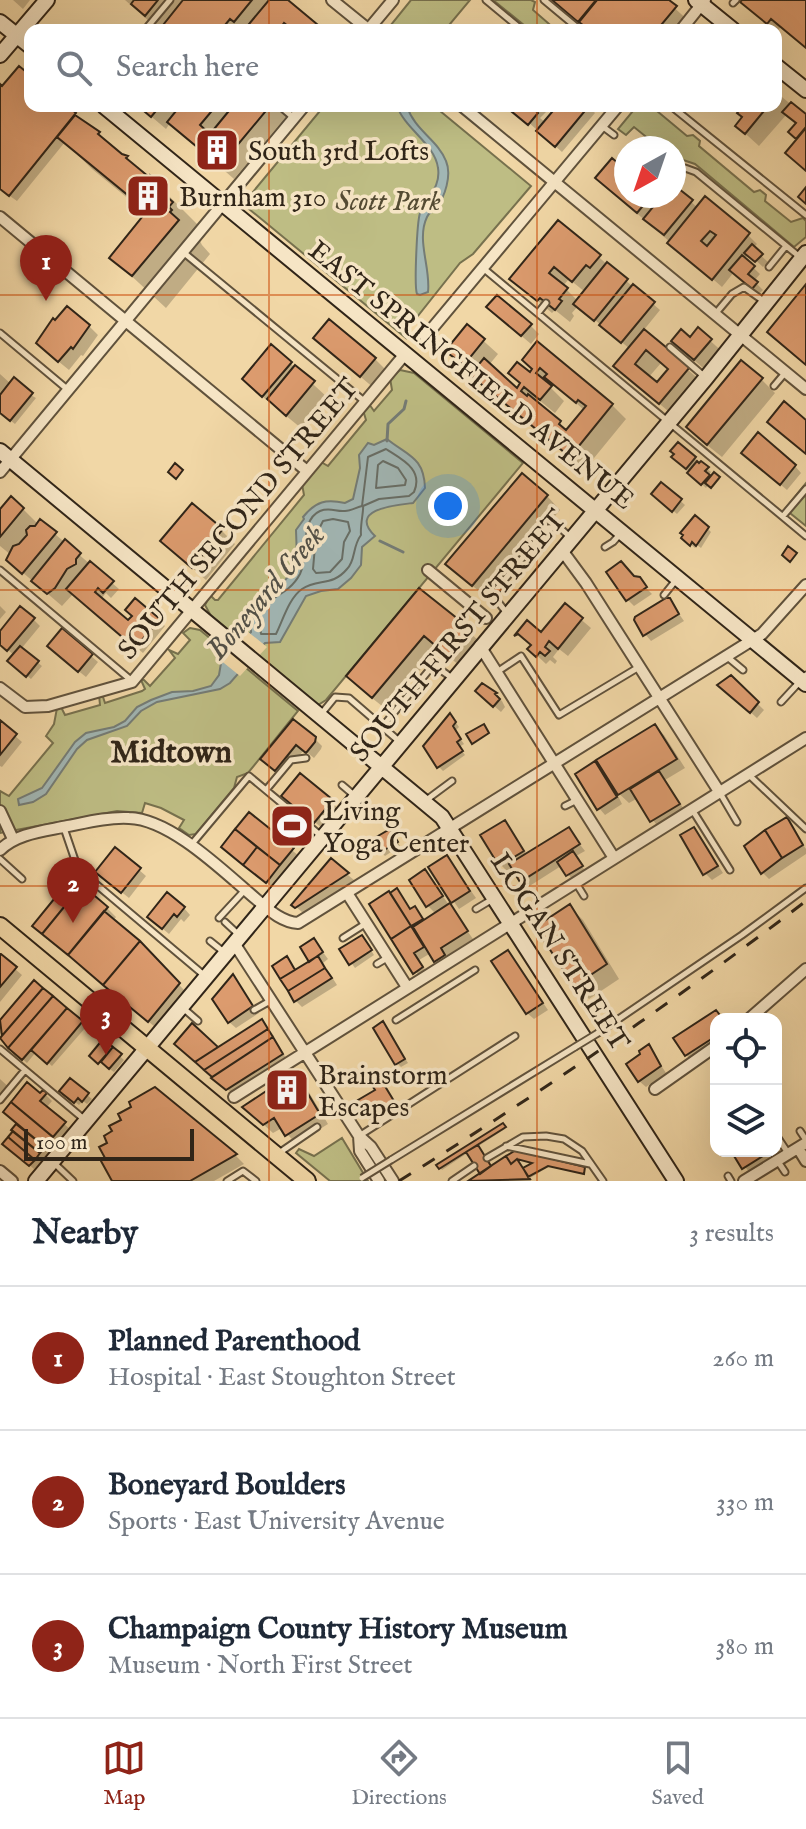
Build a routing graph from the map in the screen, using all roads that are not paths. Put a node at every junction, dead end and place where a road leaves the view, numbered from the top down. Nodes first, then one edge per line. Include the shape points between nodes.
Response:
1 (47, 0) edge
2 (170, 0) edge
3 (332, 0) edge
4 (393, 0) edge
5 (486, 0) edge
6 (544, 0) edge
7 (701, 2) edge
8 (0, 22) edge
9 (28, 24) edge
10 (150, 24) edge
11 (361, 24) edge
12 (373, 24) edge
13 (515, 24) edge
14 (573, 24) edge
15 (685, 24) edge
16 (726, 24) edge
17 (24, 29) edge
18 (18, 36) junction
19 (24, 41) edge
20 (0, 55) edge
21 (782, 71) edge
22 (806, 90) edge
23 (111, 112) edge
24 (287, 112) edge
25 (299, 112) edge
26 (469, 112) edge
27 (612, 112) edge
28 (678, 112) edge
29 (294, 118) junction
30 (602, 125) junction
31 (614, 135) dead end
32 (686, 168) edge
33 (554, 182) junction
34 (222, 202) junction
35 (806, 215) edge
36 (0, 217) edge
37 (786, 246) junction
38 (182, 251) junction
39 (805, 258) edge
40 (482, 267) junction
41 (769, 267) dead end
42 (766, 302) junction
43 (546, 303) dead end
44 (538, 313) junction
45 (716, 313) junction
46 (126, 321) junction
47 (0, 333) edge
48 (741, 335) junction
49 (425, 337) dead end
50 (670, 347) dead end
51 (405, 354) junction
52 (786, 372) junction
53 (706, 378) junction
54 (774, 386) dead end
55 (806, 389) edge
56 (68, 390) junction
57 (365, 401) junction
58 (668, 421) junction
59 (5, 455) edge
60 (307, 471) junction
61 (0, 472) edge
62 (806, 489) edge
63 (595, 509) junction
64 (783, 516) junction
65 (622, 532) junction
66 (806, 536) edge
67 (566, 544) junction
68 (605, 547) dead end
69 (0, 570) edge
70 (428, 570) dead end
71 (678, 578) junction
72 (806, 585) edge
73 (664, 595) dead end
74 (802, 598) edge
75 (192, 612) junction
76 (508, 614) junction
77 (486, 618) dead end
78 (752, 640) junction
79 (480, 646) junction
80 (725, 655) junction
81 (640, 667) junction
82 (743, 670) dead end
83 (497, 672) junction
84 (453, 678) junction
85 (804, 680) edge
86 (132, 682) junction
87 (0, 688) edge
88 (658, 697) junction
89 (781, 702) dead end
90 (319, 717) junction
91 (383, 726) junction
92 (806, 738) edge
93 (401, 742) junction
94 (306, 758) dead end
95 (555, 763) junction
96 (381, 767) junction
97 (748, 774) junction
98 (452, 781) dead end
99 (342, 785) dead end
100 (266, 790) junction
101 (720, 793) junction
102 (356, 797) junction
103 (578, 799) junction
104 (424, 801) junction
105 (565, 806) dead end
106 (693, 810) junction
107 (0, 811) edge
108 (737, 822) dead end
109 (64, 827) junction
110 (450, 828) junction
111 (806, 829) edge
112 (322, 836) junction
113 (13, 839) junction
114 (191, 846) junction
115 (0, 850) edge
116 (614, 858) junction
117 (0, 859) edge
118 (730, 870) dead end
119 (22, 879) dead end
120 (575, 882) junction
121 (806, 888) edge
122 (244, 890) junction
123 (347, 893) junction
124 (584, 896) dead end
125 (495, 897) junction
126 (264, 906) junction
127 (476, 909) dead end
128 (511, 922) junction
129 (366, 923) junction
130 (0, 926) edge
131 (343, 938) dead end
132 (210, 941) dead end
133 (233, 944) junction
134 (388, 957) junction
135 (377, 964) dead end
136 (806, 969) edge
137 (475, 970) dead end
138 (206, 977) junction
139 (407, 987) junction
140 (270, 1001) junction
141 (181, 1007) junction
142 (254, 1010) dead end
143 (756, 1013) edge
144 (396, 1020) dead end
145 (198, 1021) dead end
146 (515, 1036) dead end
147 (0, 1049) edge
148 (146, 1049) junction
149 (710, 1050) edge
150 (304, 1053) junction
151 (25, 1070) junction
152 (655, 1089) dead end
153 (234, 1097) dead end
154 (0, 1100) edge
155 (86, 1120) junction
156 (317, 1127) dead end
157 (800, 1131) dead end
158 (359, 1136) junction
159 (505, 1146) junction
160 (800, 1146) edge
161 (275, 1155) junction
162 (487, 1158) dead end
163 (777, 1160) junction
164 (52, 1161) junction
165 (806, 1161) edge
166 (592, 1164) junction
167 (474, 1166) dead end
168 (0, 1171) edge
169 (785, 1172) dead end
170 (360, 1179) edge
171 (12, 1181) edge
172 (36, 1181) edge
173 (73, 1181) edge
174 (227, 1181) edge
175 (256, 1181) edge
176 (307, 1181) edge
177 (379, 1181) edge
178 (393, 1181) edge
179 (452, 1181) edge
180 (603, 1181) edge
181 (676, 1181) edge
182 (744, 1181) edge

1 - 9 street
2 - 10 lane
3 - 11 street
4 - 12 street
5 - 13 lane
6 - 14 lane
7 - 15 street
7 - 16 street
8 - 18 street
17 - 18 street
18 - 19 street
18 - 20 street
21 - 22 street
23 - 34 street, EAST SPRINGFIELD AVENUE
24 - 29 lane
25 - 29 street
26 - 33 street
27 - 30 street
28 - 35 lane
29 - 34 street
30 - 31 lane
30 - 33 street
32 - 37 lane
33 - 40 street
33 - 45 street
34 - 38 street
34 - 51 street, EAST SPRINGFIELD AVENUE
36 - 46 street
37 - 39 lane
37 - 41 lane
38 - 46 street
38 - 57 lane
39 - 42 street, SOUTH FIRST STREET
40 - 44 lane
40 - 49 street
42 - 45 lane via 744,287
42 - 48 street, SOUTH FIRST STREET
43 - 44 lane
44 - 58 lane
45 - 48 street
46 - 56 street
46 - 60 street
47 - 56 lane
48 - 52 street
48 - 53 street, SOUTH FIRST STREET
50 - 53 lane
51 - 57 street, SOUTH SECOND STREET
51 - 63 street, EAST SPRINGFIELD AVENUE
52 - 54 lane
52 - 55 street
53 - 58 street, SOUTH FIRST STREET
56 - 59 street
57 - 60 street, SOUTH SECOND STREET
58 - 63 street, SOUTH FIRST STREET
58 - 64 lane
59 - 61 street
59 - 75 street, LOGAN STREET
60 - 75 street, SOUTH SECOND STREET
62 - 64 lane
63 - 65 street, EAST SPRINGFIELD AVENUE
63 - 67 street, SOUTH FIRST STREET
64 - 66 lane
65 - 68 lane
65 - 71 street, EAST SPRINGFIELD AVENUE
67 - 76 street, SOUTH FIRST STREET
67 - 76 lane via 559,527 547,528 497,589 496,600
67 - 81 street via 619,623
69 - 86 lane
70 - 77 street
71 - 73 lane
71 - 78 street, EAST SPRINGFIELD AVENUE
72 - 74 street
74 - 78 street
75 - 86 street, SOUTH SECOND STREET
75 - 90 street, LOGAN STREET
76 - 79 street, SOUTH FIRST STREET
78 - 80 street
78 - 85 street, EAST SPRINGFIELD AVENUE
79 - 83 street
79 - 84 street, SOUTH FIRST STREET
80 - 82 lane
80 - 88 street
81 - 83 lane via 559,715 521,656
81 - 88 street
83 - 95 street
84 - 91 lane via 430,669
84 - 93 street, SOUTH FIRST STREET
85 - 89 lane
86 - 87 street, SOUTH SECOND STREET via 48,706 25,707
88 - 95 street
88 - 101 street
90 - 91 lane via 335,697 349,698
90 - 96 street, LOGAN STREET
91 - 93 lane
92 - 97 street
93 - 96 street, SOUTH FIRST STREET
94 - 100 lane via 291,760
95 - 103 street
95 - 110 street
96 - 102 street, SOUTH FIRST STREET
96 - 104 street, LOGAN STREET
97 - 101 street
97 - 111 lane
98 - 104 lane
99 - 102 lane
100 - 112 lane
100 - 114 lane via 249,776
101 - 106 street
101 - 108 lane
102 - 112 street, SOUTH FIRST STREET
103 - 105 lane
103 - 116 street
104 - 110 street, LOGAN STREET
106 - 116 street
106 - 118 lane
107 - 113 street
109 - 113 street
109 - 114 street via 132,818 159,824
109 - 138 lane via 78,869
110 - 123 street
110 - 125 street, LOGAN STREET
112 - 126 street, SOUTH FIRST STREET
113 - 115 street
114 - 122 street
116 - 120 street
117 - 119 lane
120 - 124 lane
120 - 128 street
121 - 170 lane, bridge via 598,1033
122 - 126 street
122 - 133 lane via 222,920
123 - 126 street via 298,923
123 - 129 street
125 - 127 lane
125 - 128 street, LOGAN STREET
126 - 133 street, SOUTH FIRST STREET
128 - 139 street
128 - 181 street, LOGAN STREET
129 - 131 lane
129 - 134 street
130 - 148 main road
132 - 133 lane
133 - 138 street, SOUTH FIRST STREET
133 - 140 street
134 - 135 lane
134 - 139 street
136 - 143 street
137 - 144 lane
138 - 141 street, SOUTH FIRST STREET
139 - 150 street
140 - 142 lane
140 - 150 street
141 - 145 lane
141 - 148 street, SOUTH FIRST STREET
146 - 158 lane
147 - 151 lane
148 - 155 street, SOUTH FIRST STREET
148 - 161 main road
149 - 152 street
150 - 153 street
150 - 158 street
151 - 154 lane
151 - 155 lane
155 - 164 street, SOUTH FIRST STREET
156 - 161 lane
157 - 160 lane
158 - 177 street via 360,1151
158 - 178 street
159 - 162 lane
159 - 166 lane
159 - 166 lane via 523,1137 564,1139
160 - 163 street
160 - 165 street
161 - 176 main road
163 - 169 lane
163 - 182 street
164 - 172 street, SOUTH FIRST STREET
164 - 173 lane
166 - 180 lane
167 - 179 lane
168 - 171 street
174 - 175 lane via 243,1171

